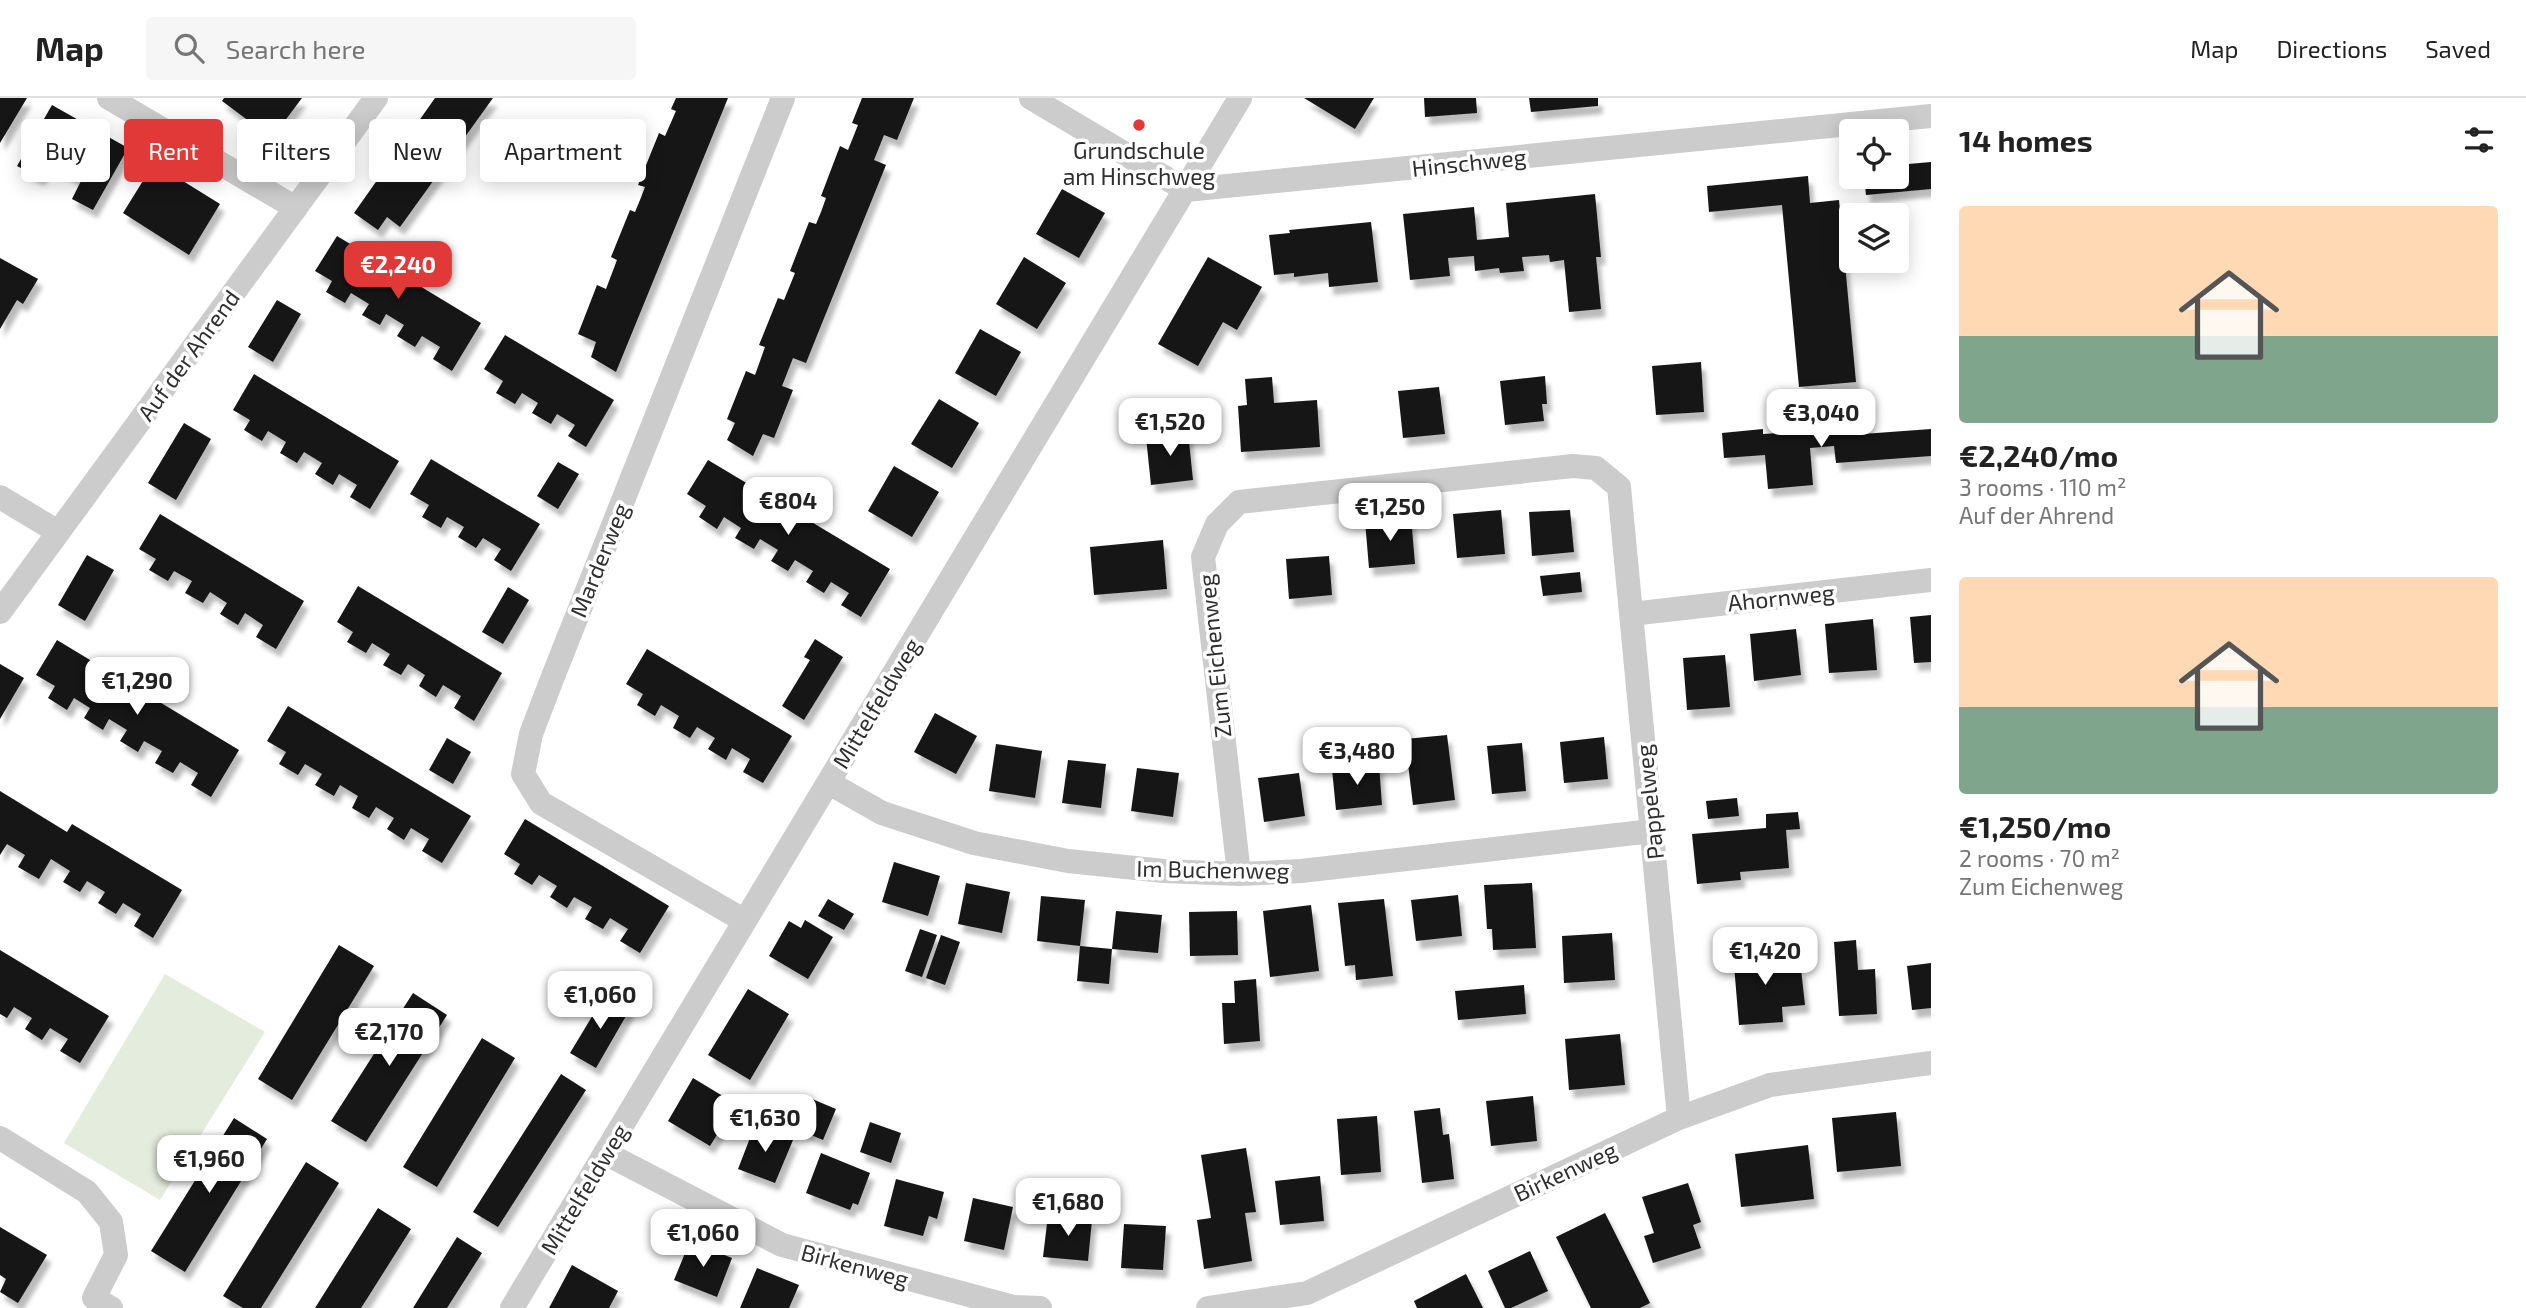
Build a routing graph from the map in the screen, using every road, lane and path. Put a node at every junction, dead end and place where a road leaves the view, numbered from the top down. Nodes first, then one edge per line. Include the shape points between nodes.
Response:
1 (108, 98) edge
2 (376, 98) edge
3 (783, 98) edge
4 (1031, 98) edge
5 (1240, 98) edge
6 (1931, 116) edge
7 (1186, 190) junction
8 (296, 208) junction
9 (1619, 487) joint
10 (0, 497) edge
11 (58, 532) junction
12 (1931, 580) edge
13 (0, 612) edge
14 (1631, 614) junction
15 (829, 783) junction
16 (1652, 831) junction
17 (1239, 874) junction
18 (745, 921) junction
19 (1931, 1063) edge
20 (1679, 1118) junction
21 (0, 1138) edge
22 (605, 1153) junction
23 (98, 1305) edge
24 (512, 1308) edge
25 (1040, 1308) edge
26 (1208, 1308) edge

1 - 8 street
2 - 8 street, Auf der Ahrend
3 - 18 street, Marderweg via 552,679 531,734 523,774 541,803
4 - 7 street
5 - 7 street, Mittelfeldweg
6 - 7 street, Hinschweg
7 - 15 street, Mittelfeldweg
8 - 11 street, Auf der Ahrend
9 - 14 street, Pappelweg
9 - 17 street, Zum Eichenweg via 1596,468 1573,466 1239,502 1217,524 1203,557
10 - 11 street
11 - 13 street, Auf der Ahrend
12 - 14 street, Ahornweg
14 - 16 street, Pappelweg
15 - 17 street, Im Buchenweg via 882,813 974,843 1068,861
15 - 18 street, Mittelfeldweg
16 - 17 street, Im Buchenweg
16 - 20 street, Pappelweg
18 - 22 street, Mittelfeldweg
19 - 20 street, Birkenweg via 1770,1085
20 - 26 street, Birkenweg via 1307,1293
21 - 23 street via 87,1192 111,1222 116,1255
22 - 24 street, Mittelfeldweg
22 - 25 street, Birkenweg via 782,1245 1014,1307

